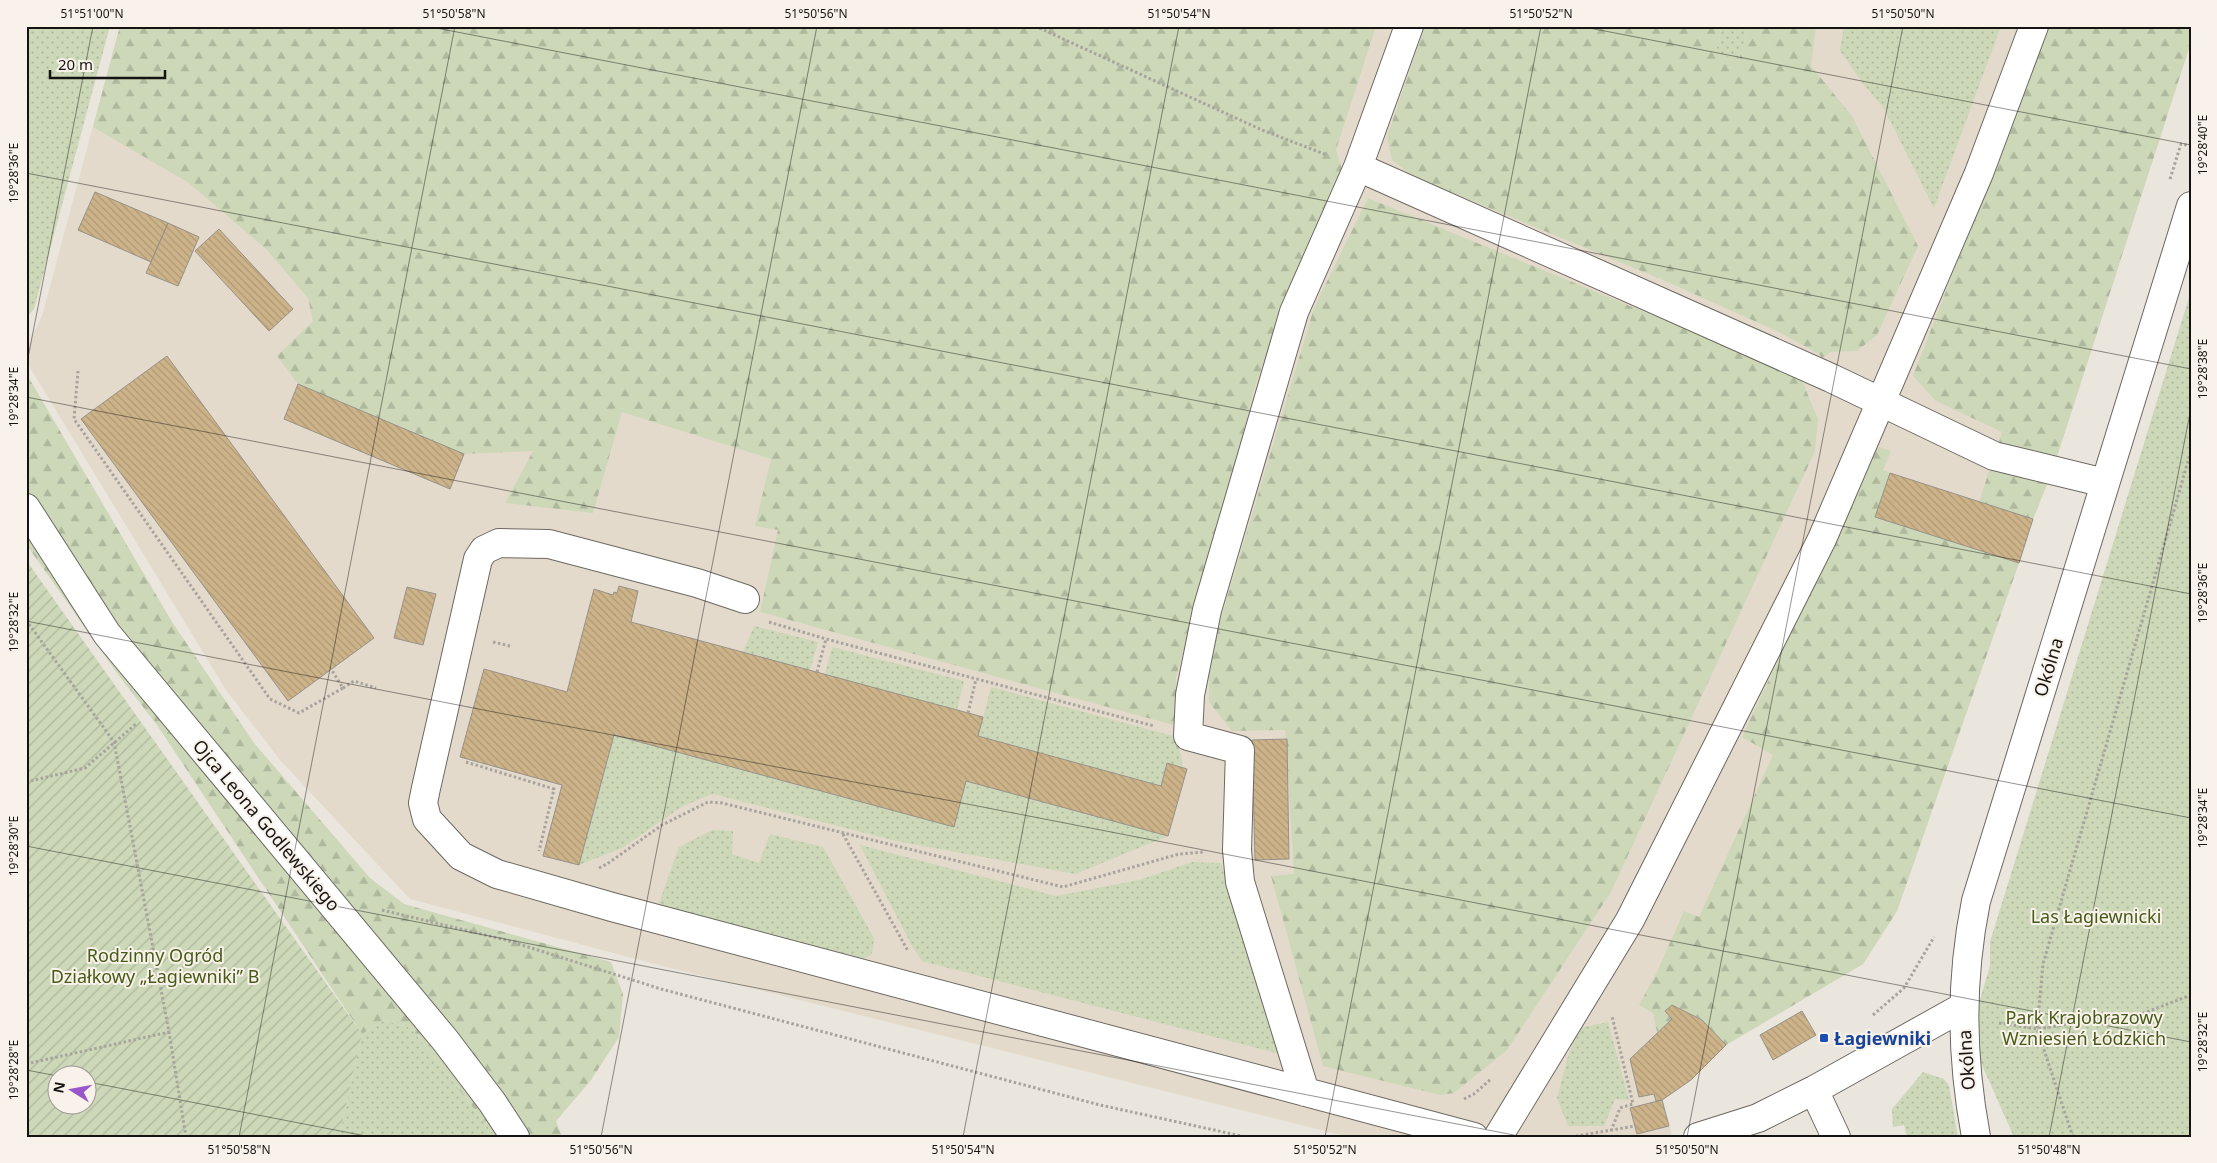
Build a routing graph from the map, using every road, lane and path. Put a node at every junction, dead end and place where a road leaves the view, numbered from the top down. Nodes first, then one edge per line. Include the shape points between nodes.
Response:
1 (1035, 26) edge
2 (1409, 26) edge
3 (2034, 26) edge
4 (2191, 146) edge
5 (1358, 167) junction
6 (2168, 182) dead end
7 (2191, 206) edge
8 (78, 370) dead end
9 (1881, 402) junction
10 (2191, 451) edge
11 (2105, 484) junction
12 (26, 508) edge
13 (745, 599) joint
14 (26, 620) edge
15 (826, 639) junction
16 (486, 640) dead end
17 (510, 646) dead end
18 (331, 669) dead end
19 (818, 672) dead end
20 (976, 679) junction
21 (343, 688) junction
22 (376, 688) dead end
23 (968, 713) dead end
24 (1188, 736) junction
25 (114, 742) junction
26 (462, 761) dead end
27 (26, 782) edge
28 (843, 834) junction
29 (1237, 850) junction
30 (538, 856) dead end
31 (598, 868) dead end
32 (325, 896) junction
33 (1934, 936) dead end
34 (911, 956) dead end
35 (1588, 985) junction
36 (2191, 994) edge
37 (1963, 1007) junction
38 (1865, 1021) dead end
39 (2037, 1029) junction
40 (169, 1032) junction
41 (26, 1064) edge
42 (1493, 1077) dead end
43 (1814, 1090) junction
44 (1306, 1092) junction
45 (1457, 1103) dead end
46 (1635, 1126) dead end
47 (1611, 1131) junction
48 (186, 1137) edge
49 (515, 1137) edge
50 (1246, 1137) edge
51 (1474, 1137) edge
52 (1498, 1137) edge
53 (1571, 1137) edge
54 (1698, 1137) edge
55 (1836, 1137) edge
56 (1976, 1137) edge
57 (2073, 1137) edge

1 - 5 path via 1262,130
2 - 5 street
3 - 9 street via 1979,173
4 - 6 path via 2181,144
5 - 9 street
5 - 24 street via 1294,312 1207,610 1190,695
7 - 11 street, Okólna
8 - 21 path via 74,419 270,699 299,713
9 - 11 street via 1994,456
9 - 35 street via 1813,557 1630,920
10 - 39 path via 2043,964
11 - 37 street, Okólna via 1976,901 1968,939
12 - 32 street, Ojca Leona Godlewskiego via 107,634
13 - 15 path via 757,618
13 - 44 street via 549,544 498,543 484,550 478,559 426,788 423,803 427,819 461,856 497,874
14 - 25 path
15 - 19 path
15 - 20 path
16 - 17 path
18 - 21 path
20 - 23 path
20 - 24 path
21 - 22 path via 354,681
24 - 29 street via 1240,750
25 - 27 path via 84,768
25 - 40 path
26 - 30 path via 554,789
28 - 29 path via 1063,887 1178,854
28 - 31 path via 708,802 662,825
28 - 34 path
29 - 44 street via 1240,882
32 - 49 street, Ojca Leona Godlewskiego via 445,1040
32 - 50 path via 506,940 661,989 1100,1105
33 - 38 path via 1904,988
35 - 47 path via 1608,999 1633,1104 1620,1108
35 - 52 street
36 - 39 path via 2144,1013
37 - 43 street
37 - 56 street, Okólna via 1968,1088
39 - 57 path
40 - 41 path
40 - 48 path
42 - 45 path via 1474,1094
43 - 54 street via 1758,1118
43 - 55 street
44 - 51 street
46 - 47 path
47 - 53 path

